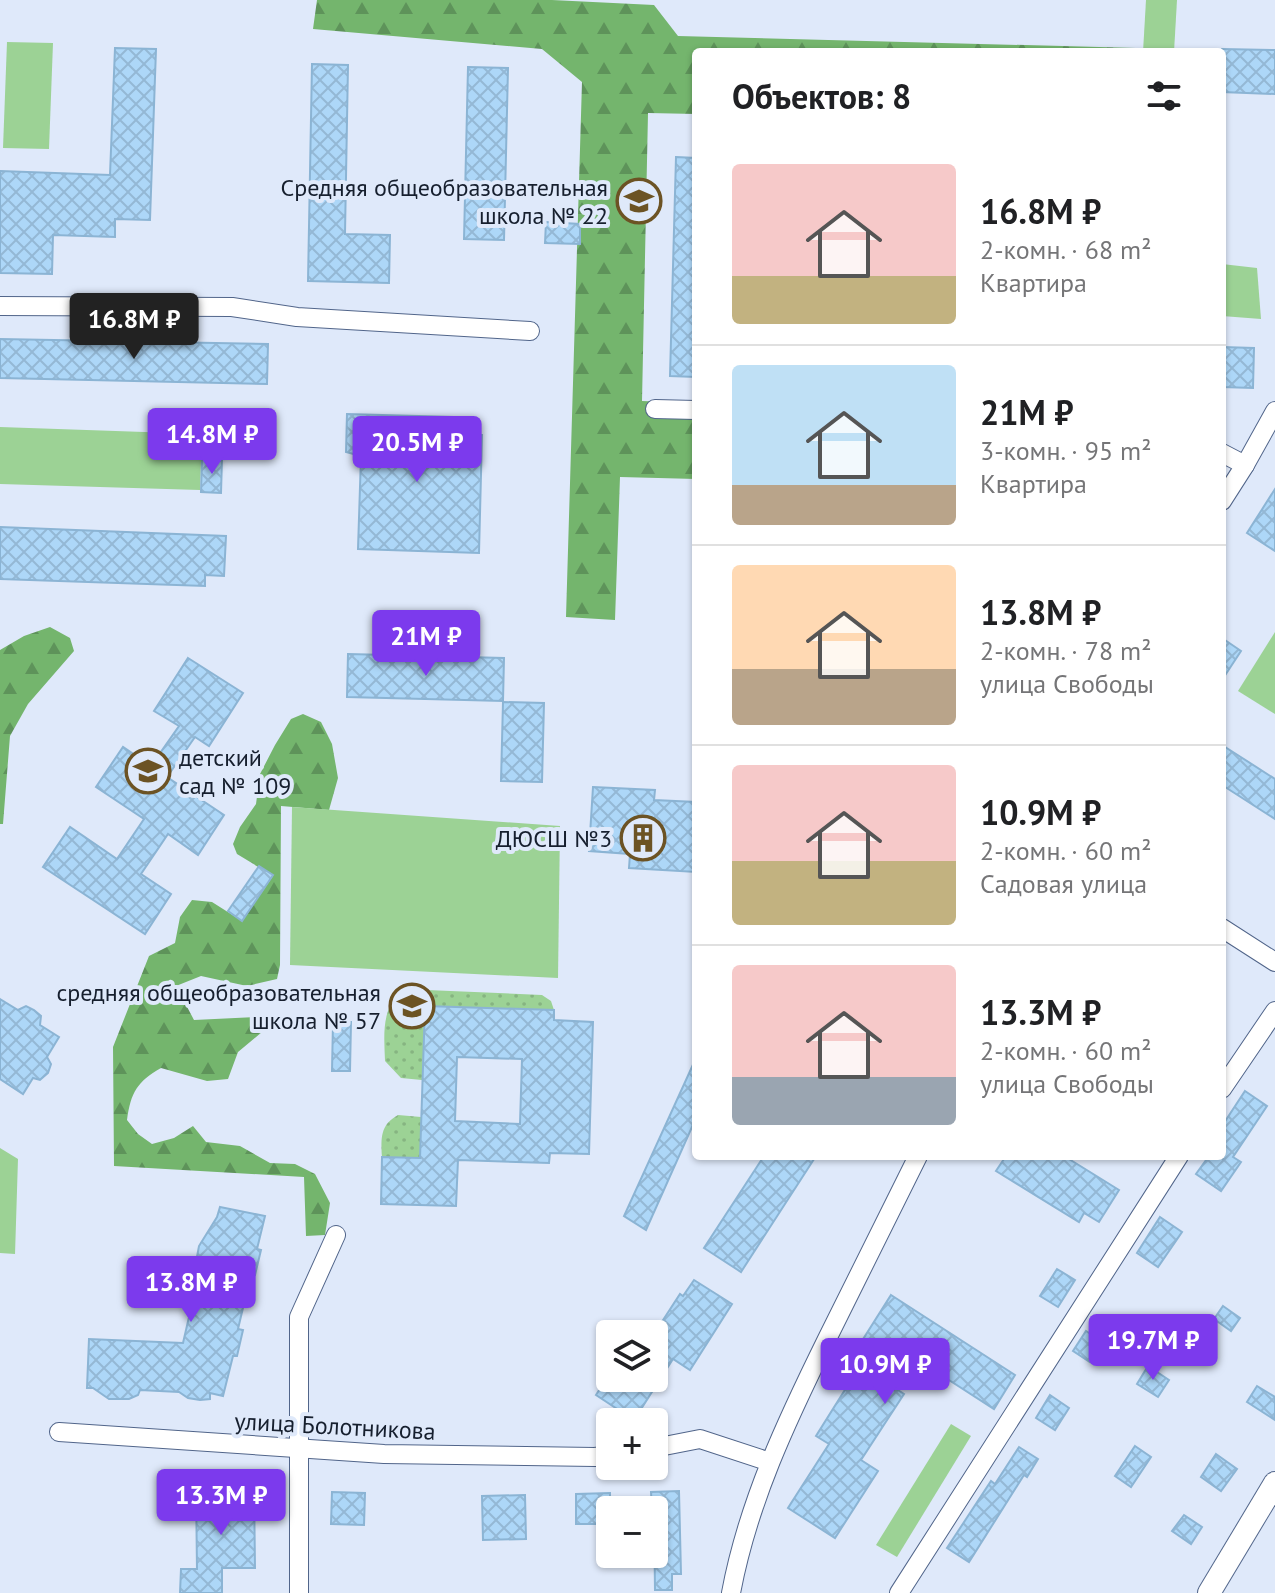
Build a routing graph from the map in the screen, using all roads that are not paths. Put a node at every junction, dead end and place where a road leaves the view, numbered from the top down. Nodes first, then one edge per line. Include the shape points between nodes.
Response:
1 (0, 306) edge
2 (530, 331) dead end
3 (655, 409) dead end
4 (692, 410) edge
5 (1275, 411) edge
6 (1226, 455) edge
7 (1245, 465) junction
8 (1226, 495) edge
9 (1226, 931) edge
10 (1275, 962) edge
11 (1275, 1011) edge
12 (1226, 1083) edge
13 (916, 1160) edge
14 (1176, 1160) edge
15 (336, 1235) dead end
16 (59, 1432) dead end
17 (668, 1445) edge
18 (300, 1450) junction
19 (596, 1457) edge
20 (770, 1462) junction
21 (1275, 1483) edge
22 (299, 1593) edge
23 (731, 1593) edge
24 (899, 1593) edge
25 (1209, 1593) edge

1 - 2 street via 232,307 297,317
3 - 4 street
5 - 7 street
6 - 7 street
7 - 8 street
9 - 10 street
11 - 12 street
13 - 20 street
14 - 24 street
15 - 18 street via 299,1317
16 - 18 street, улица Болотникова
17 - 20 street via 700,1439
18 - 19 street, улица Болотникова
18 - 22 street
20 - 23 street via 739,1550
21 - 25 street

